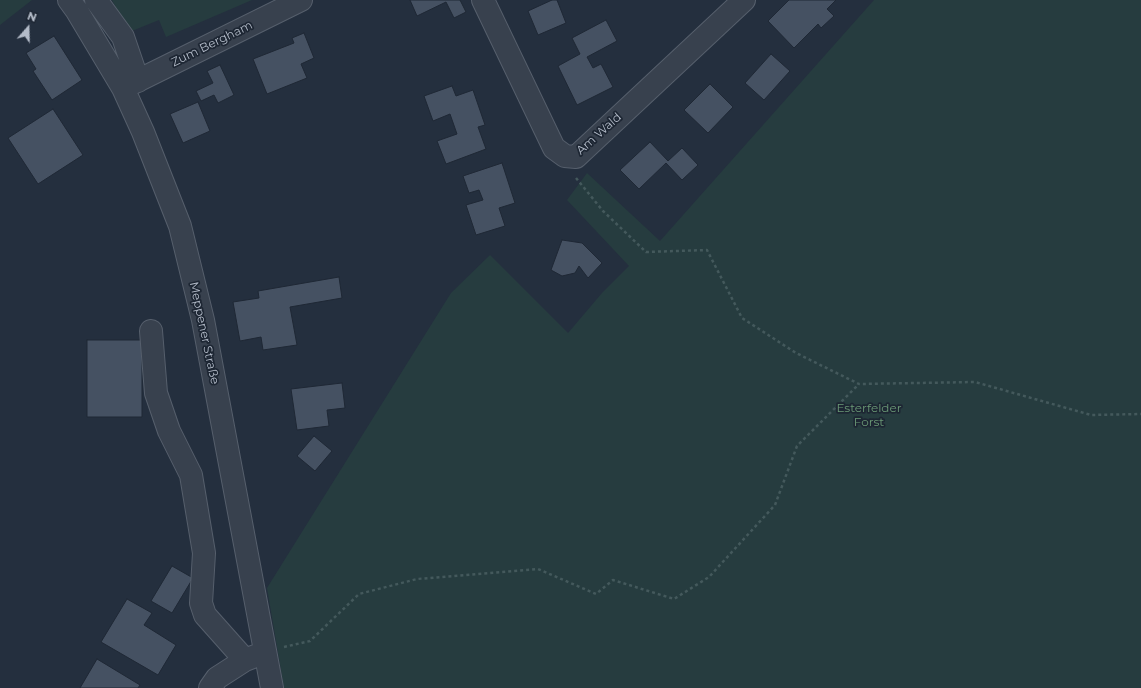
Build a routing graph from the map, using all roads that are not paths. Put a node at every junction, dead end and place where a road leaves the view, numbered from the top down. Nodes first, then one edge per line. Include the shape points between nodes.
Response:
1 (69, 0) edge
2 (96, 0) edge
3 (301, 0) edge
4 (483, 0) edge
5 (744, 0) edge
6 (130, 84) junction
7 (151, 331) dead end
8 (271, 650) junction
9 (245, 660) junction
10 (210, 688) edge
11 (272, 688) edge

1 - 6 street, Meppener Straße
2 - 6 street via 122,37
3 - 6 street, Zum Bergham
4 - 5 street, Am Wald via 554,148 565,156 576,157
6 - 8 street, Meppener Straße via 143,132 180,226
7 - 9 street via 156,393 169,431 191,475 204,553 201,603 205,615
8 - 9 street
8 - 11 street, Meppener Straße
9 - 10 street via 217,678

